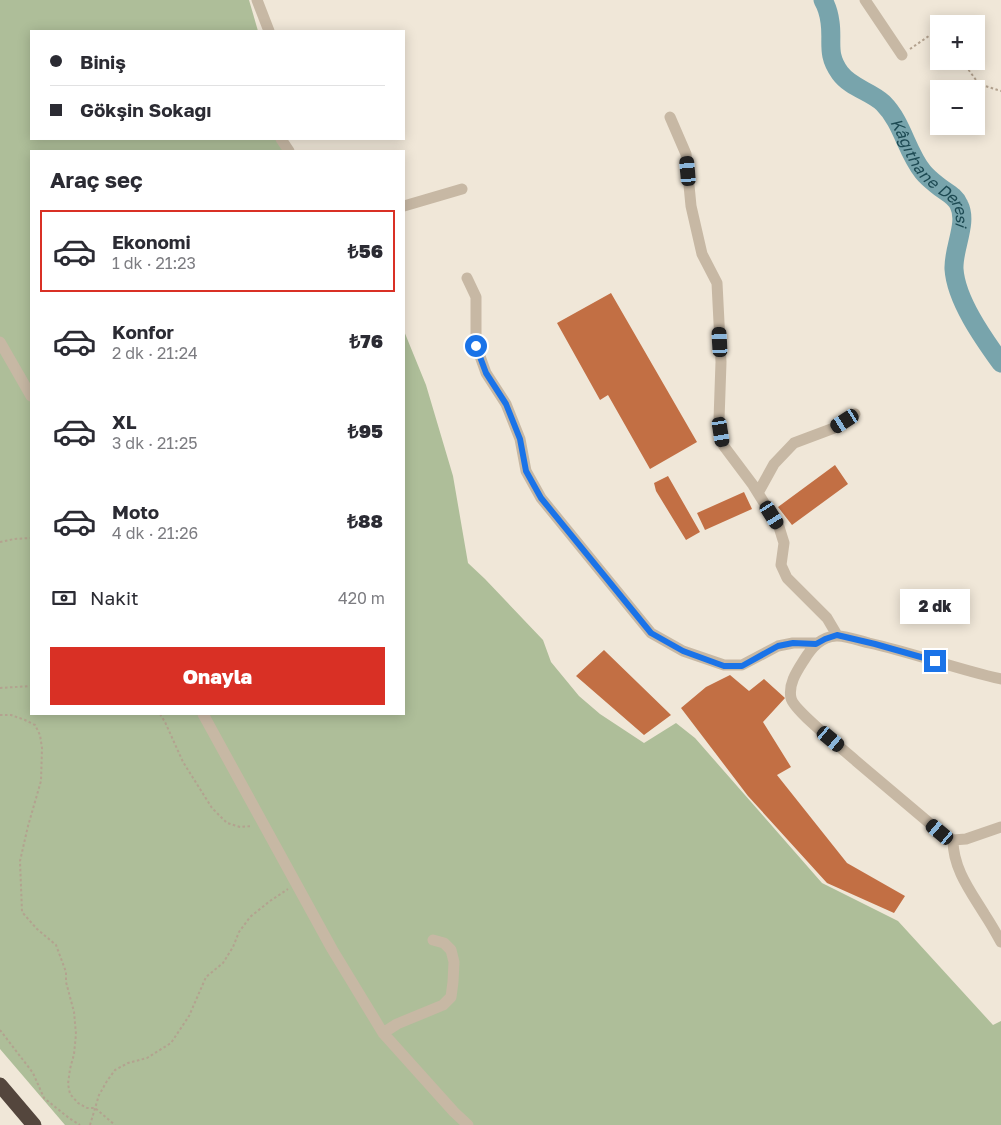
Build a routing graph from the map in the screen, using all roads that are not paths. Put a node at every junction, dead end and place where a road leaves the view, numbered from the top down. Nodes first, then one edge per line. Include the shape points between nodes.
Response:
1 (256, 0) edge
2 (865, 0) edge
3 (269, 30) edge
4 (902, 55) road end
5 (670, 117) dead end
6 (462, 189) dead end
7 (405, 206) edge
8 (467, 278) dead end
9 (0, 342) edge
10 (30, 394) edge
11 (855, 414) dead end
12 (758, 493) junction
13 (837, 635) junction
14 (816, 644) junction
15 (1001, 679) edge
16 (204, 715) edge
17 (1001, 827) edge
18 (953, 840) junction
19 (433, 940) dead end
20 (1001, 942) edge
21 (384, 1033) junction
22 (0, 1085) edge
23 (34, 1125) edge
24 (468, 1125) edge

1 - 3 street
2 - 4 street
5 - 12 street via 686,154 691,206 702,254 717,283 721,362 719,420 723,445
6 - 7 street
8 - 14 street via 476,297 476,346 486,373 506,404 520,439 526,471 541,498 651,633 683,651 724,666 742,666 778,646
9 - 10 street
11 - 12 street via 834,428 794,443 774,464
12 - 13 street via 779,527 784,543 781,565 787,578 827,618
13 - 14 street
13 - 15 street
14 - 18 street via 796,673 791,688 791,699 795,705 818,728
16 - 21 street via 332,949
17 - 18 street
18 - 20 street via 963,880
19 - 21 street via 444,943 451,950 454,962 451,997 443,1005 397,1024
21 - 24 street
22 - 23 highway

